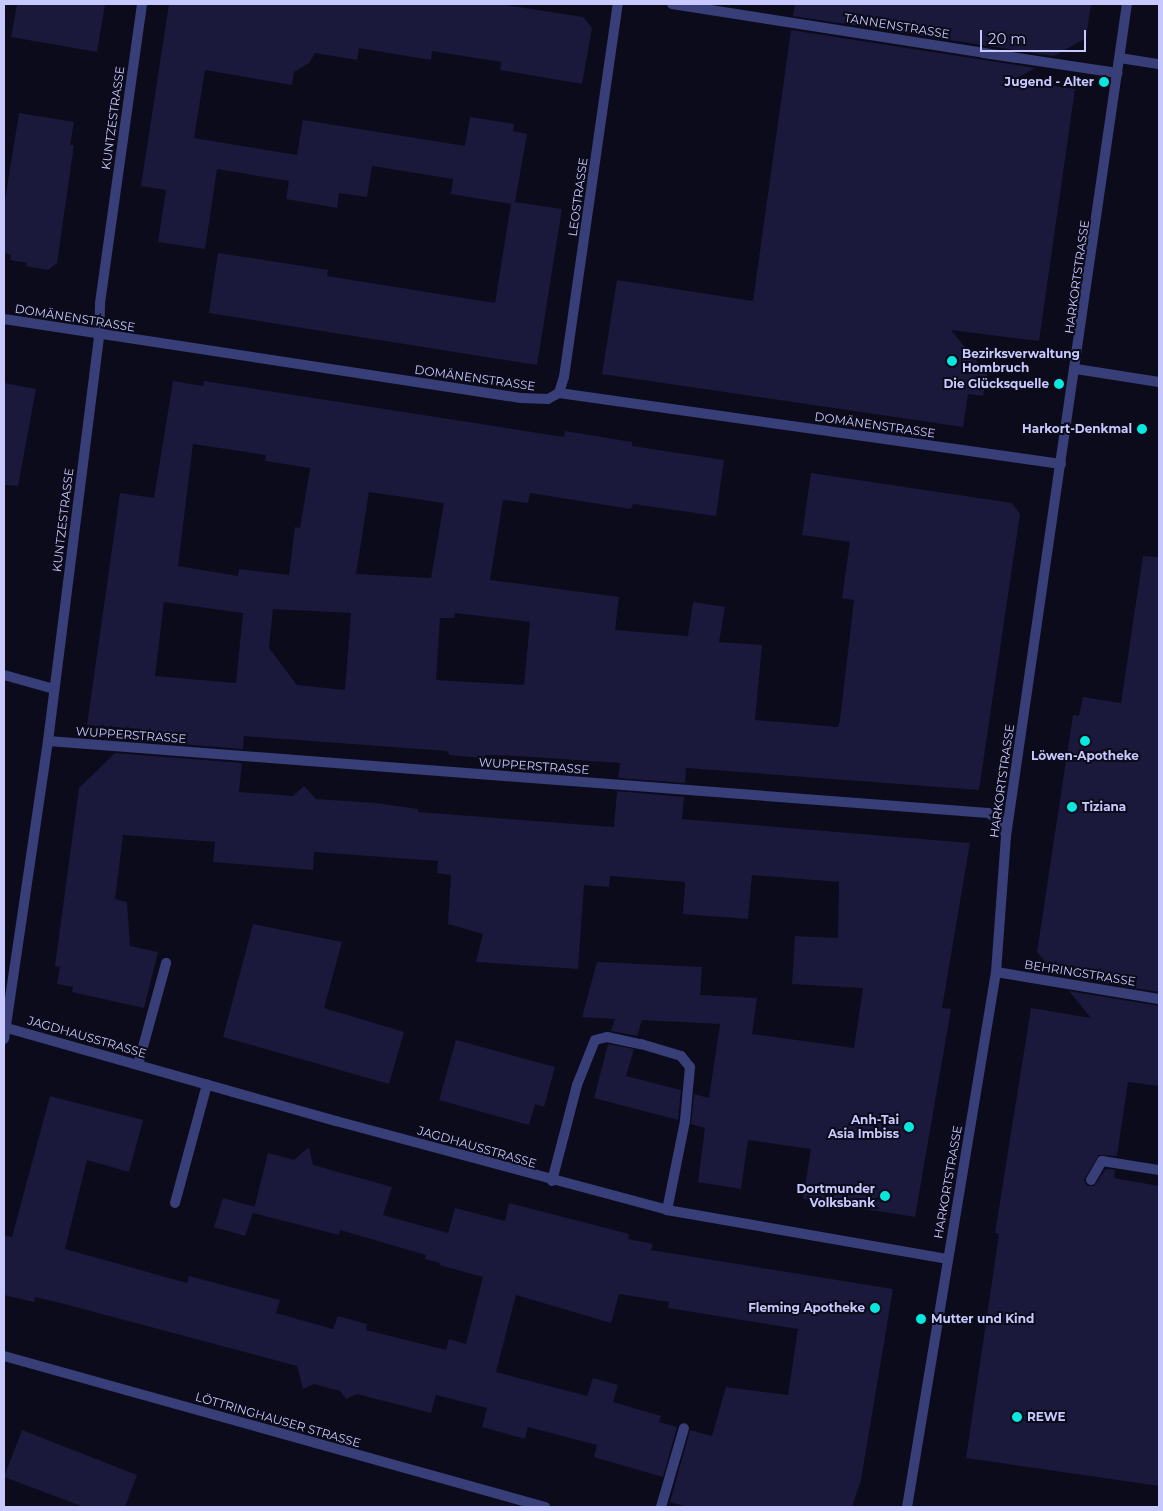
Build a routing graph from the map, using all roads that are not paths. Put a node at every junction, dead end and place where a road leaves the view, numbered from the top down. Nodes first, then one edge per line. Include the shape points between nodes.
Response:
1 (142, 4) edge
2 (618, 4) edge
3 (672, 4) edge
4 (1127, 4) edge
5 (1120, 58) junction
6 (1159, 64) edge
7 (1118, 73) junction
8 (4, 319) edge
9 (99, 334) junction
10 (1076, 369) junction
11 (1159, 382) edge
12 (559, 393) junction
13 (1061, 464) junction
14 (4, 675) edge
15 (54, 689) junction
16 (48, 741) junction
17 (1006, 836) junction
18 (166, 963) dead end
19 (996, 972) junction
20 (1159, 999) edge
21 (5, 1026) edge
22 (4, 1039) edge
23 (138, 1065) junction
24 (206, 1084) junction
25 (1159, 1170) edge
26 (1090, 1180) dead end
27 (552, 1181) junction
28 (175, 1203) dead end
29 (667, 1210) junction
30 (948, 1258) junction
31 (4, 1356) edge
32 (684, 1428) dead end
33 (545, 1507) edge
34 (661, 1507) edge
35 (907, 1507) edge

1 - 9 street, KUNTZESTRASSE via 100,303
2 - 12 street, LEOSTRASSE via 564,377
3 - 7 street, TANNENSTRASSE
4 - 5 street, HARKORTSTRASSE
5 - 6 street
5 - 7 street, HARKORTSTRASSE
7 - 10 street, HARKORTSTRASSE
8 - 9 street, DOMÄNENSTRASSE
9 - 12 street, DOMÄNENSTRASSE via 521,398 548,399
9 - 15 street, KUNTZESTRASSE
10 - 11 street
10 - 13 street, HARKORTSTRASSE
12 - 13 street, DOMÄNENSTRASSE
13 - 17 street, HARKORTSTRASSE
14 - 15 street
15 - 16 street, KUNTZESTRASSE
16 - 17 street, WUPPERSTRASSE via 988,813 1002,821
16 - 21 street, KUNTZESTRASSE
17 - 19 street, HARKORTSTRASSE
18 - 23 street
19 - 20 street, BEHRINGSTRASSE
19 - 30 street, HARKORTSTRASSE
21 - 22 street, KUNTZESTRASSE
21 - 23 street, JAGDHAUSSTRASSE
23 - 24 street, JAGDHAUSSTRASSE
24 - 27 street, JAGDHAUSSTRASSE
24 - 28 street
25 - 26 street via 1102,1161
27 - 29 street, JAGDHAUSSTRASSE
27 - 29 street via 577,1085 595,1040 607,1037 642,1044 681,1056 690,1067 684,1121
29 - 30 street, JAGDHAUSSTRASSE
30 - 35 street, HARKORTSTRASSE
31 - 33 street, LÖTTRINGHAUSER STRASSE
32 - 34 street

